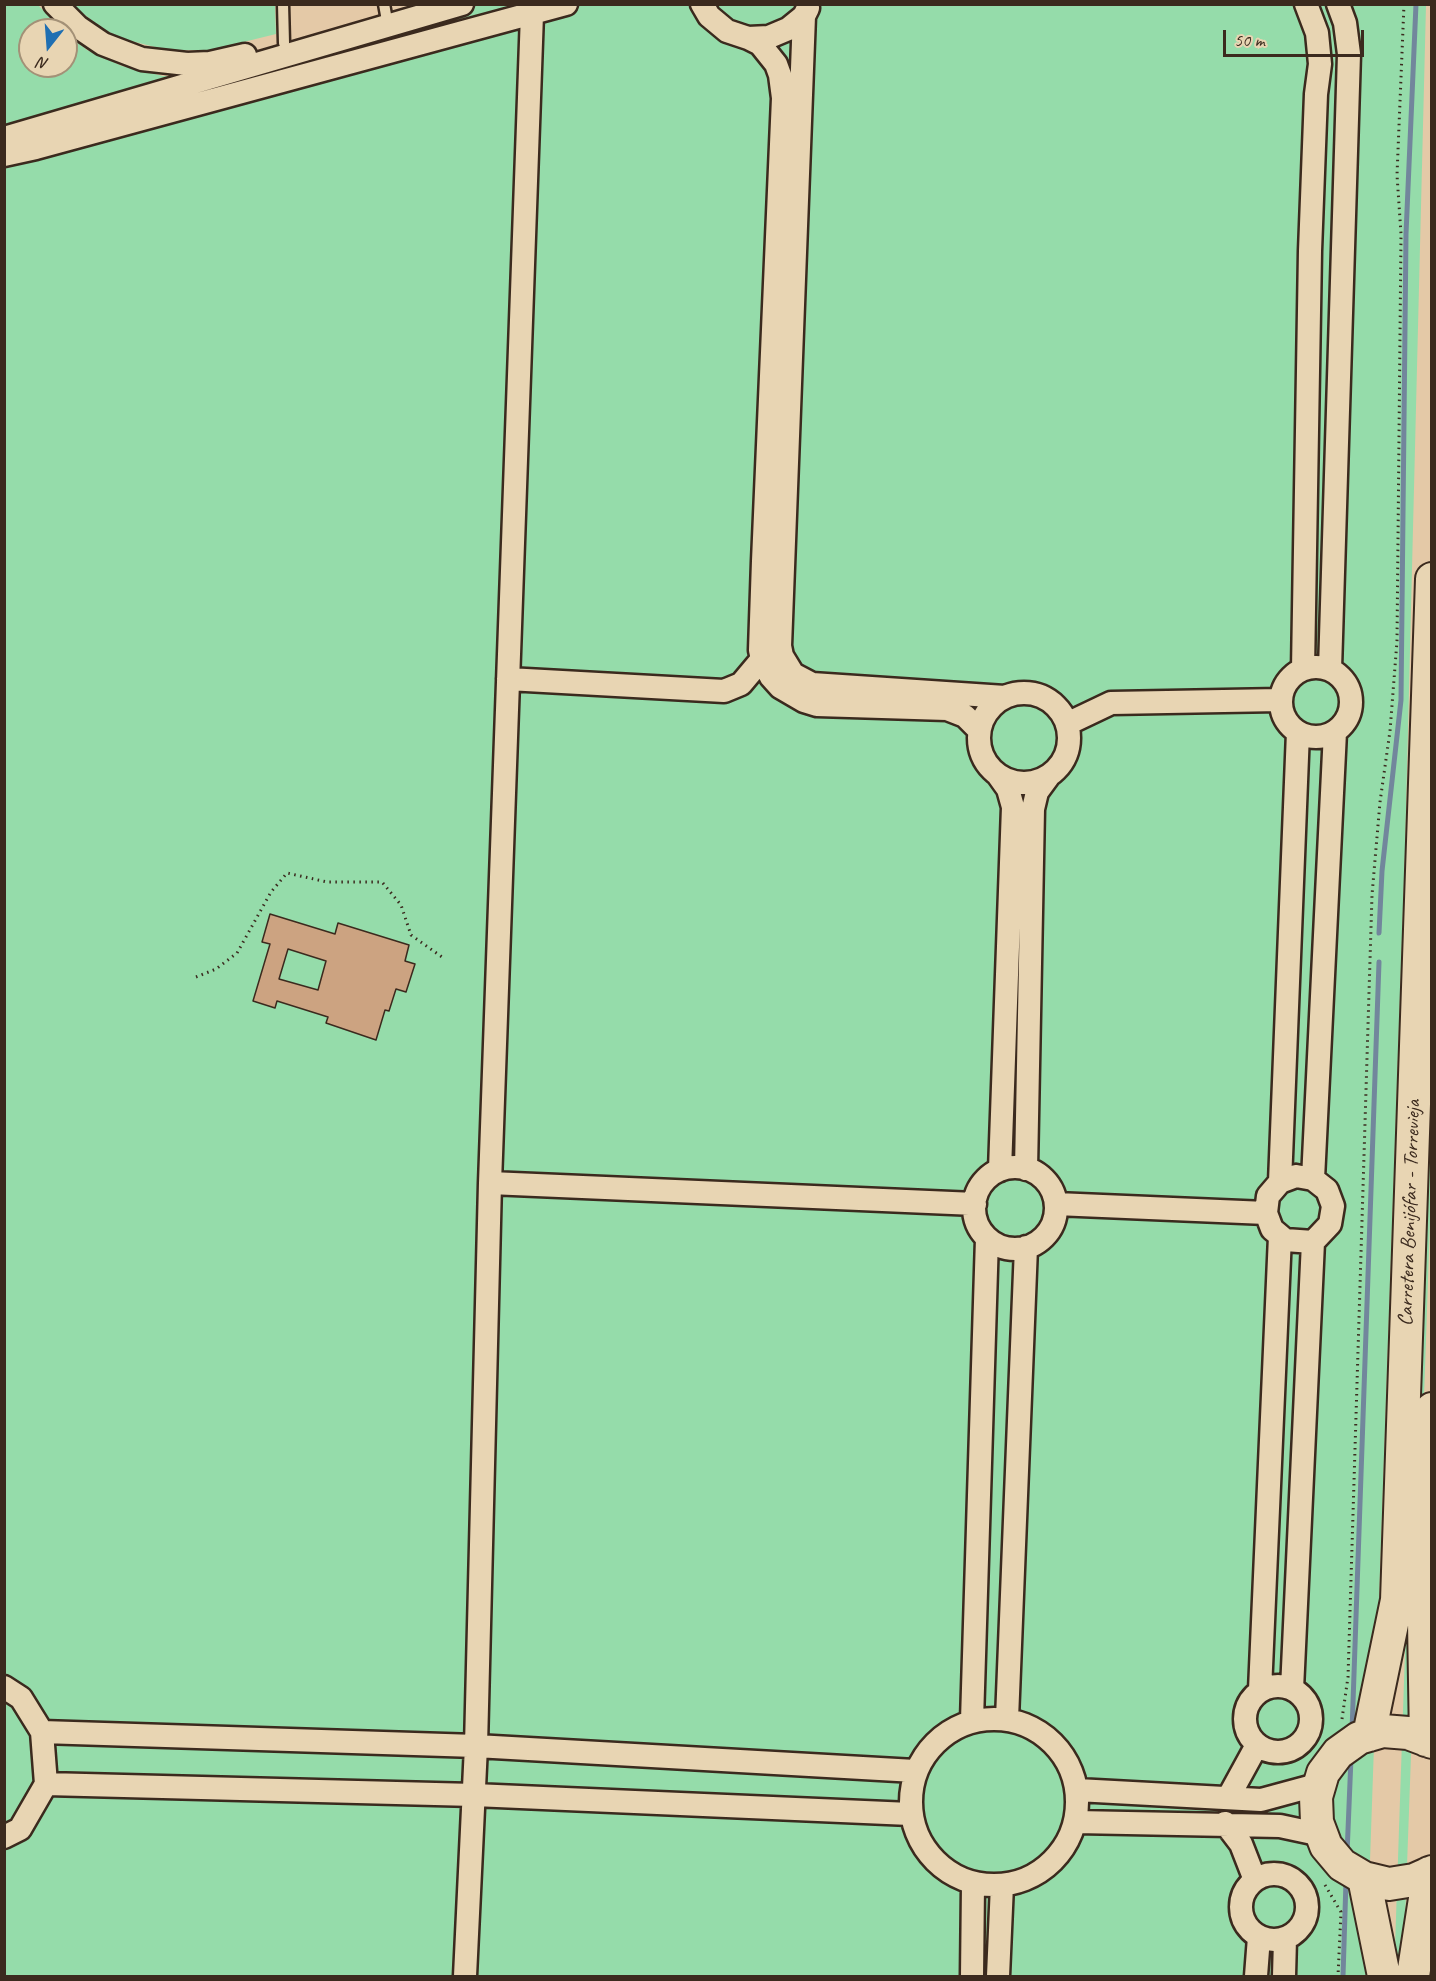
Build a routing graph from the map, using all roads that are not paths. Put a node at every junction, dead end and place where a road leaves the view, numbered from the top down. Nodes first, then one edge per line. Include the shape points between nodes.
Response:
1 (55, 4) edge
2 (283, 4) edge
3 (462, 4) edge
4 (566, 4) edge
5 (702, 4) edge
6 (1306, 4) edge
7 (1338, 4) edge
8 (807, 10) edge
9 (532, 14) junction
10 (386, 16) edge
11 (748, 38) junction
12 (284, 43) joint
13 (4, 138) edge
14 (4, 155) edge
15 (1431, 579) edge
16 (762, 659) junction
17 (1303, 669) junction
18 (1330, 669) junction
19 (508, 679) junction
20 (1005, 697) junction
21 (1280, 700) junction
22 (1069, 723) junction
23 (979, 730) junction
24 (1298, 732) junction
25 (1335, 732) junction
26 (999, 775) junction
27 (1048, 777) junction
28 (1026, 1168) junction
29 (1000, 1170) junction
30 (1313, 1179) junction
31 (1280, 1182) junction
32 (489, 1184) junction
33 (975, 1204) junction
34 (1056, 1204) junction
35 (1266, 1213) junction
36 (1280, 1236) junction
37 (987, 1238) junction
38 (1313, 1242) junction
39 (1026, 1247) junction
40 (1431, 1409) edge
41 (4, 1687) edge
42 (1292, 1689) junction
43 (1260, 1690) junction
44 (1007, 1719) junction
45 (972, 1720) junction
46 (42, 1732) junction
47 (1369, 1736) junction
48 (1429, 1741) edge
49 (1257, 1745) junction
50 (476, 1746) junction
51 (915, 1771) junction
52 (46, 1784) junction
53 (1320, 1784) junction
54 (1077, 1790) junction
55 (474, 1795) junction
56 (1228, 1798) junction
57 (910, 1814) junction
58 (1076, 1822) junction
59 (1225, 1823) junction
60 (1322, 1835) junction
61 (4, 1837) edge
62 (1430, 1872) edge
63 (1364, 1878) junction
64 (1255, 1880) junction
65 (973, 1885) junction
66 (1002, 1886) junction
67 (1259, 1937) junction
68 (1285, 1939) junction
69 (465, 1977) edge
70 (972, 1977) edge
71 (998, 1977) edge
72 (1256, 1977) edge
73 (1284, 1977) edge
74 (1384, 1977) edge
75 (1413, 1977) edge

1 - 12 street via 103,44 165,63 210,63
2 - 12 lane
3 - 10 street
4 - 9 street
5 - 11 street via 709,16 727,31
6 - 17 street via 1317,33 1320,64 1310,251
7 - 18 street via 1349,54
8 - 11 street via 788,29 769,37
8 - 20 street via 782,656 793,674 812,684
9 - 14 street
9 - 19 street
10 - 13 street
11 - 16 street via 760,44 776,64 783,98
15 - 47 main road, Carretera Benijófar - Torrevieja via 1397,1600
16 - 19 street via 741,684 724,691
16 - 23 street via 780,687 804,701 817,705 947,708 965,716
17 - 18 street
17 - 21 street via 1287,681
18 - 25 street via 1345,681 1352,699 1348,718
19 - 32 street
20 - 22 street via 1026,693 1048,699
20 - 23 street via 988,710
21 - 22 street via 1111,703
21 - 24 street via 1284,719
22 - 27 street via 1066,757
23 - 26 street via 980,752
24 - 25 street via 1316,738
24 - 31 street
25 - 30 street
26 - 27 street via 1011,782 1033,783
26 - 29 street via 1013,807
27 - 28 street via 1036,792 1033,809
28 - 29 street
28 - 34 street via 1051,1188
29 - 33 street via 986,1179 977,1192
30 - 31 street via 1296,1176
30 - 38 street via 1327,1190 1333,1206 1330,1224
31 - 35 street via 1268,1196
32 - 33 street
32 - 50 street
33 - 37 street via 977,1225
34 - 35 street
34 - 39 street via 1054,1221 1046,1235
35 - 36 street via 1272,1229
36 - 38 street via 1285,1240
36 - 43 street
37 - 39 street via 1001,1247
37 - 45 street
38 - 42 street
39 - 44 street
40 - 48 main road via 1424,1623
41 - 46 street via 21,1698
42 - 43 street via 1281,1686
42 - 49 street via 1308,1704 1311,1715 1306,1737 1288,1751 1276,1752
43 - 49 street via 1247,1706 1245,1717 1245,1727
44 - 45 street
44 - 54 street via 1040,1732 1065,1757
45 - 51 street via 937,1739
46 - 50 street
46 - 52 street
47 - 48 main road via 1383,1731 1408,1733
47 - 53 main road via 1359,1738 1338,1753
49 - 56 street
50 - 51 street
50 - 55 street
51 - 57 street
52 - 55 street
52 - 61 street via 20,1829
53 - 56 street via 1261,1800
53 - 60 main road via 1316,1797
54 - 56 street
54 - 58 street
55 - 57 street
55 - 69 street
57 - 65 street via 927,1854
58 - 59 street
58 - 66 street via 1059,1857 1031,1878
59 - 60 street via 1280,1826
59 - 64 street via 1241,1844
60 - 63 main road via 1342,1865
62 - 63 main road via 1414,1880 1389,1884
62 - 75 main road
63 - 74 main road
64 - 67 street via 1244,1892 1241,1914 1245,1925
64 - 68 street via 1282,1875 1300,1887 1305,1896 1307,1906 1301,1926
65 - 66 street
65 - 70 street
66 - 71 street
67 - 68 street
67 - 72 street
68 - 73 street

